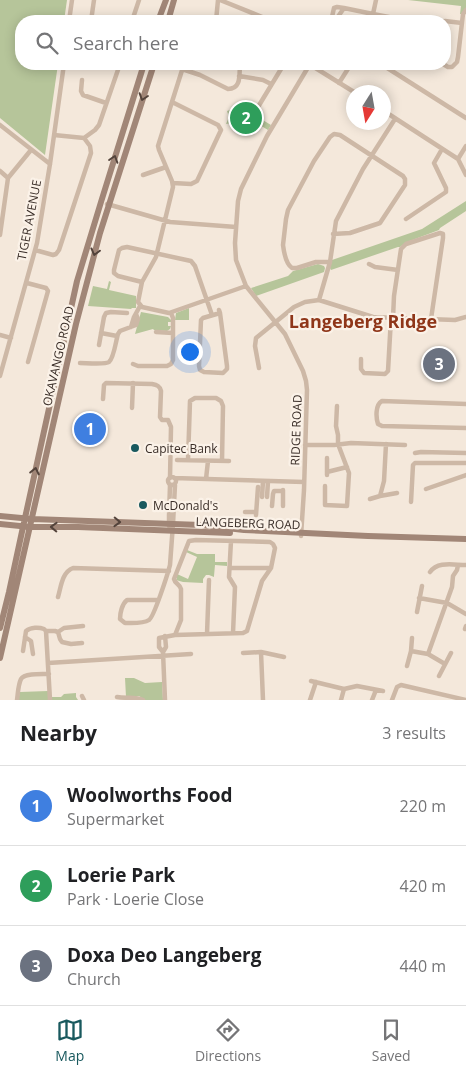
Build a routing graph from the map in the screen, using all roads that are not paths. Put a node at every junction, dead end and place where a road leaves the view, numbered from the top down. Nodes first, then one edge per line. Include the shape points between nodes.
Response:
1 (72, 0) edge
2 (94, 0) edge
3 (139, 0) edge
4 (166, 0) edge
5 (174, 0) edge
6 (219, 0) edge
7 (376, 0) edge
8 (344, 8) junction
9 (466, 10) edge
10 (373, 14) junction
11 (71, 15) edge
12 (92, 15) edge
13 (134, 15) edge
14 (160, 15) edge
15 (170, 15) edge
16 (217, 15) edge
17 (257, 15) edge
18 (332, 15) edge
19 (339, 15) edge
20 (378, 15) edge
21 (451, 22) edge
22 (462, 23) junction
23 (451, 67) edge
24 (63, 70) edge
25 (118, 70) edge
26 (142, 70) edge
27 (152, 70) edge
28 (182, 70) edge
29 (191, 70) edge
30 (240, 70) edge
31 (279, 70) edge
32 (306, 70) edge
33 (319, 70) edge
34 (347, 70) edge
35 (390, 70) edge
36 (239, 76) junction
37 (82, 80) dead end
38 (339, 83) junction
39 (271, 84) junction
40 (346, 87) edge
41 (172, 102) junction
42 (106, 103) junction
43 (258, 107) dead end
44 (391, 116) edge
45 (466, 118) edge
46 (395, 119) junction
47 (0, 124) edge
48 (54, 135) junction
49 (84, 138) junction
50 (466, 146) edge
51 (442, 149) junction
52 (31, 150) junction
53 (372, 156) junction
54 (458, 159) junction
55 (50, 164) junction
56 (166, 167) junction
57 (0, 171) edge
58 (143, 175) dead end
59 (466, 175) edge
60 (8, 178) junction
61 (173, 183) junction
62 (101, 202) junction
63 (2, 205) edge
64 (110, 205) junction
65 (406, 219) dead end
66 (165, 222) junction
67 (236, 227) junction
68 (333, 234) junction
69 (0, 235) edge
70 (35, 250) junction
71 (157, 254) junction
72 (330, 262) junction
73 (369, 264) dead end
74 (398, 270) junction
75 (142, 282) junction
76 (27, 283) junction
77 (246, 286) junction
78 (207, 299) junction
79 (319, 300) junction
80 (139, 305) junction
81 (171, 312) junction
82 (127, 313) dead end
83 (212, 315) junction
84 (466, 317) edge
85 (392, 318) junction
86 (431, 319) junction
87 (276, 322) junction
88 (156, 332) dead end
89 (101, 333) junction
90 (173, 333) junction
91 (0, 335) edge
92 (117, 336) junction
93 (11, 338) junction
94 (98, 345) dead end
95 (361, 359) dead end
96 (28, 362) dead end
97 (80, 362) dead end
98 (133, 364) dead end
99 (259, 368) dead end
100 (0, 376) edge
101 (133, 383) junction
102 (103, 399) dead end
103 (466, 404) edge
104 (337, 406) dead end
105 (132, 408) dead end
106 (466, 428) edge
107 (338, 444) junction
108 (386, 444) junction
109 (305, 445) junction
110 (405, 445) dead end
111 (415, 453) dead end
112 (466, 453) edge
113 (327, 458) dead end
114 (176, 460) dead end
115 (188, 460) junction
116 (208, 460) junction
117 (222, 461) junction
118 (229, 461) dead end
119 (466, 463) edge
120 (347, 467) junction
121 (466, 475) edge
122 (206, 479) junction
123 (172, 480) junction
124 (266, 481) junction
125 (304, 482) junction
126 (325, 486) dead end
127 (263, 488) junction
128 (426, 489) dead end
129 (397, 493) dead end
130 (380, 496) junction
131 (262, 497) junction
132 (273, 497) junction
133 (370, 499) dead end
134 (411, 502) dead end
135 (272, 506) dead end
136 (283, 506) dead end
137 (245, 512) dead end
138 (0, 516) edge
139 (28, 519) junction
140 (0, 524) edge
141 (26, 527) junction
142 (171, 528) junction
143 (301, 535) junction
144 (466, 540) edge
145 (231, 541) junction
146 (458, 565) junction
147 (466, 565) edge
148 (230, 568) junction
149 (271, 568) junction
150 (169, 571) junction
151 (430, 572) dead end
152 (209, 580) dead end
153 (422, 586) dead end
154 (58, 596) dead end
155 (419, 598) junction
156 (158, 600) junction
157 (447, 604) junction
158 (417, 612) dead end
159 (466, 614) edge
160 (83, 626) dead end
161 (0, 628) edge
162 (46, 631) junction
163 (58, 632) junction
164 (233, 633) junction
165 (207, 634) junction
166 (175, 635) junction
167 (25, 638) junction
168 (412, 638) dead end
169 (82, 642) dead end
170 (23, 651) dead end
171 (411, 651) junction
172 (261, 652) junction
173 (242, 653) dead end
174 (451, 653) dead end
175 (33, 654) dead end
176 (163, 654) junction
177 (191, 654) dead end
178 (428, 654) junction
179 (284, 657) dead end
180 (0, 658) edge
181 (48, 663) junction
182 (445, 664) junction
183 (407, 666) dead end
184 (49, 674) junction
185 (439, 676) dead end
186 (311, 681) dead end
187 (316, 682) junction
188 (344, 688) junction
189 (376, 690) junction
190 (384, 692) dead end
191 (117, 697) dead end
192 (17, 700) edge
193 (50, 700) edge
194 (143, 700) edge
195 (164, 700) edge
196 (264, 700) edge
197 (310, 700) edge
198 (341, 700) edge
199 (372, 700) edge
200 (392, 700) edge
201 (466, 700) edge

1 - 11 street
2 - 12 street
3 - 13 street
4 - 14 main road
5 - 15 main road
6 - 16 street
6 - 17 street
7 - 10 street
8 - 10 street
8 - 18 street via 334,8
8 - 19 street
9 - 22 street
10 - 20 street
21 - 22 street
22 - 23 street via 457,60
24 - 48 street, TIGER AVENUE
25 - 42 street
62 -> 26 main road, OKAVANGO ROAD
27 -> 64 main road, OKAVANGO ROAD
28 - 41 street
29 - 36 street via 230,89 237,85
30 - 36 street
31 - 39 street
32 - 67 street, RIDGE ROAD via 267,136 243,185
33 - 38 street
34 - 38 street
35 - 45 street
36 - 39 street
37 - 42 street via 82,94
38 - 40 street
39 - 43 street
41 - 56 street via 158,146
41 - 61 street via 218,125 221,130 197,181
42 - 49 street via 98,128
44 - 46 street
46 - 51 street
46 - 53 street
47 - 52 street
48 - 49 street
48 - 55 street, TIGER AVENUE
49 - 70 street via 91,153 59,250 56,254
50 - 54 street
51 - 54 street
51 - 65 street via 434,163 446,192
52 - 55 street
52 - 60 street
53 - 68 street via 336,221
53 - 68 street via 403,176 404,185 380,223 350,233
53 - 72 street via 340,135 331,136 287,212 284,248 290,266 296,268
54 - 59 street
55 - 70 street, TIGER AVENUE
56 - 58 street
56 - 61 street
57 - 60 street
60 - 63 street
61 - 66 street
62 - 64 street
139 -> 62 main road, OKAVANGO ROAD via 77,281
63 - 69 street
64 - 66 street
64 -> 139 main road, OKAVANGO ROAD via 76,324
66 - 67 street
66 - 71 street
67 - 77 street, RIDGE ROAD via 236,257
68 - 72 street
70 - 76 street, TIGER AVENUE
71 - 75 street
71 - 75 street via 127,247 120,250 115,274
71 - 78 street via 192,262
72 - 79 street
73 - 74 street
74 - 85 street
74 - 86 street via 404,246 443,234
75 - 80 street
76 - 93 street, TIGER AVENUE
76 - 96 street via 48,291
77 - 78 street
77 - 87 street, RIDGE ROAD
78 - 81 street
78 - 83 street
79 - 85 street via 369,316
79 - 87 street via 298,305
80 - 81 street
80 - 92 street via 131,327 120,331
81 - 90 street
82 - 89 street via 106,313
83 - 83 street via 200,322 199,368 204,372 223,373 228,367 219,312
84 - 86 street
85 - 86 street
85 - 95 street via 386,374 363,373
87 - 99 street via 255,340
87 - 109 street, RIDGE ROAD via 306,380
88 - 90 street
89 - 92 street
89 - 94 street
90 - 98 street via 173,360 170,365
91 - 93 street
92 - 97 street via 109,362
93 - 100 street, TIGER AVENUE
101 - 102 street via 105,384
101 - 105 street
101 - 123 street via 156,384 161,388 160,417 168,420 171,427
103 - 106 street via 382,401 378,406 377,422 382,426
104 - 107 street
107 - 108 street
107 - 109 street
107 - 120 street
108 - 110 street
108 - 130 street
109 - 125 street, RIDGE ROAD
111 - 112 street
113 - 120 street via 327,473
114 - 115 street
115 - 116 street
115 - 117 street via 191,400 216,398 222,401 223,406
116 - 117 street
116 - 122 street
117 - 118 street
119 - 134 street via 415,463
120 - 126 street via 348,506 325,505
121 - 128 street
122 - 123 street
122 - 124 street
123 - 142 street via 168,516
124 - 125 street
124 - 127 street
125 - 143 street, RIDGE ROAD
127 - 131 street
127 - 131 street
129 - 130 street
130 - 133 street
131 - 132 street
131 - 137 street via 256,514
132 - 135 street
132 - 136 street via 274,491 283,490
138 - 139 main road, LANGEBERG ROAD
139 - 141 main road, OKAVANGO ROAD
139 -> 142 main road, LANGEBERG ROAD
140 - 141 main road, LANGEBERG ROAD
142 -> 141 main road, LANGEBERG ROAD
141 - 161 main road, OKAVANGO ROAD
141 - 180 main road, OKAVANGO ROAD
142 - 143 main road, LANGEBERG ROAD
142 - 150 street
143 - 144 main road, LANGEBERG ROAD
145 - 148 street
145 - 149 street via 272,542 275,548
145 - 166 street via 188,542 174,578 181,589 180,620
146 - 147 street
146 - 151 street via 439,565
146 - 157 street
148 - 149 street
148 - 164 street via 235,587
149 - 164 street via 262,581 248,629
150 - 154 street via 73,568 65,573
150 - 156 street
152 - 165 street
153 - 155 street
155 - 157 street
155 - 158 street
156 - 156 street via 148,621 126,623 120,619 123,603 127,600
157 - 159 street
157 - 178 street
160 - 163 street
162 - 163 street
162 - 167 street via 30,628
162 - 181 street
163 - 169 street via 62,642
164 - 165 street
165 - 166 street
166 - 176 street via 165,636
167 - 170 street
167 - 175 street via 31,641
168 - 171 street
171 - 178 street
171 - 183 street
172 - 173 street
172 - 179 street
172 - 196 street
174 - 182 street
176 - 177 street
176 - 181 street
176 - 195 street
178 - 182 street
181 - 184 street
182 - 185 street
184 - 192 street via 23,677
184 - 193 street
186 - 187 street
187 - 188 street
187 - 197 street
188 - 189 street via 356,686
188 - 198 street
189 - 190 street
189 - 199 street
191 - 194 street
200 - 201 street via 397,686 401,685

